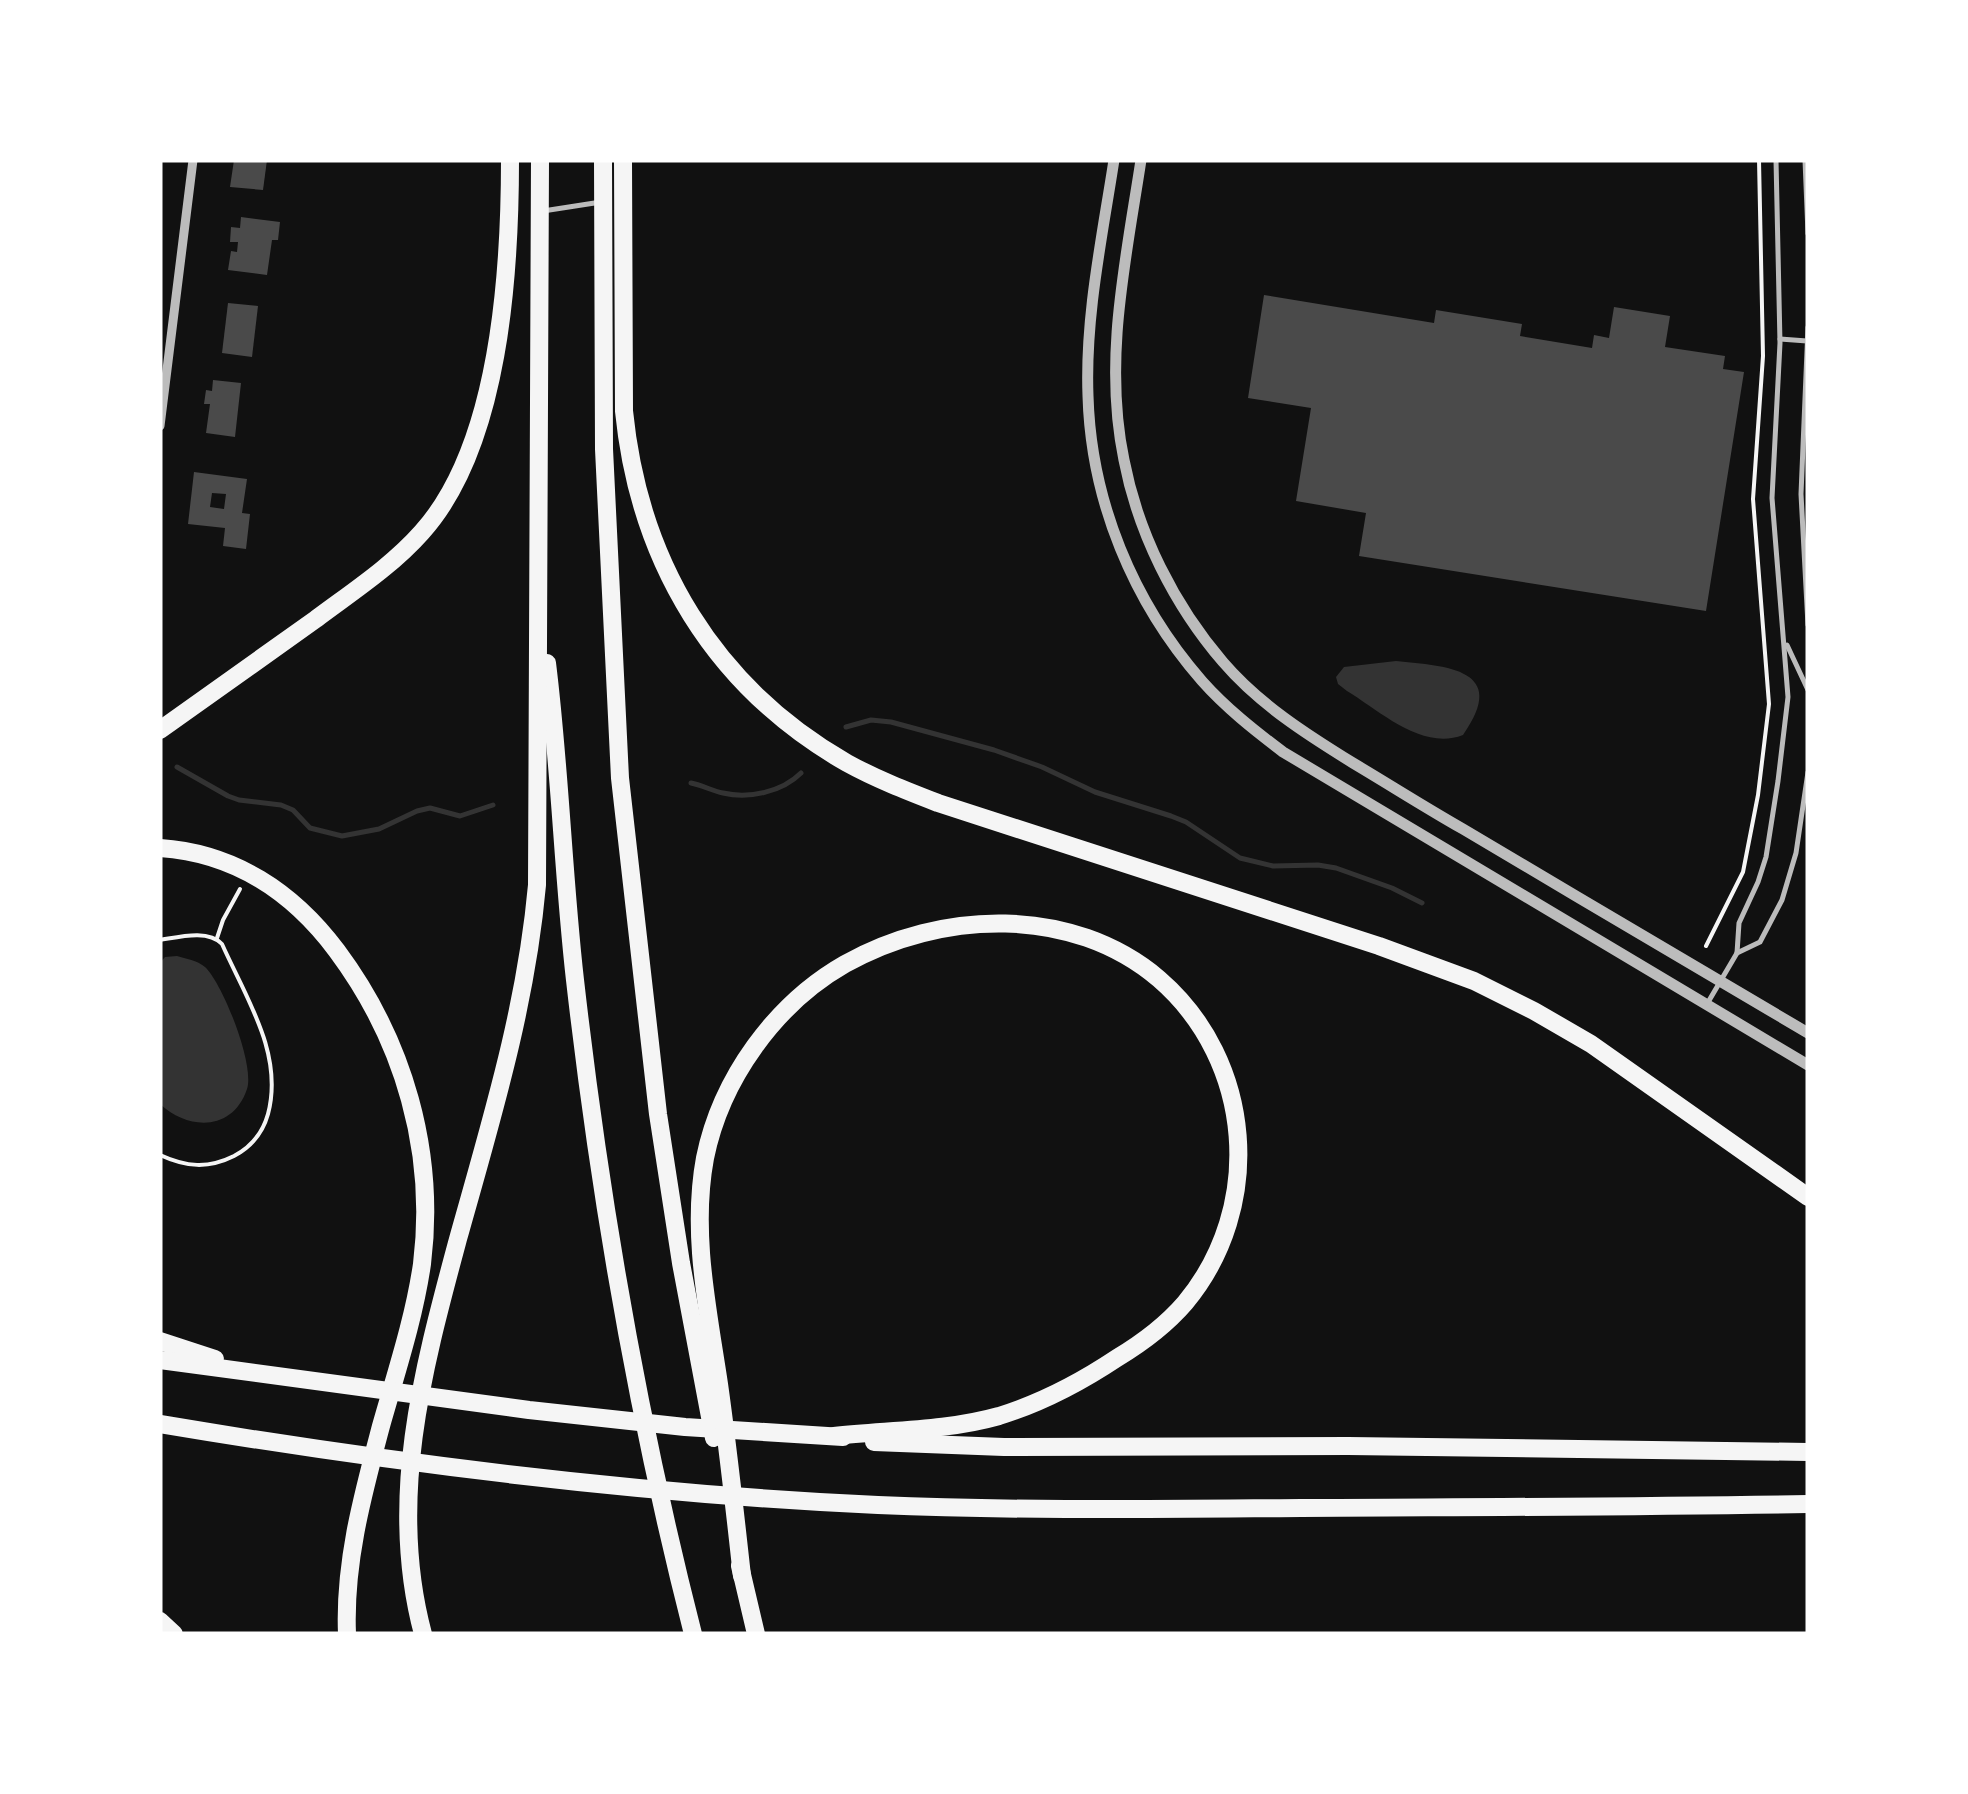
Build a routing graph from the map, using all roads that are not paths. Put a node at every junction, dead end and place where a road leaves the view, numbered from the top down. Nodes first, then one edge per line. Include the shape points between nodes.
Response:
1 (193, 160) edge
2 (510, 160) edge
3 (540, 160) edge
4 (603, 160) edge
5 (623, 160) edge
6 (1114, 160) edge
7 (1138, 160) edge
8 (1776, 160) edge
9 (1804, 160) edge
10 (603, 202) junction
11 (540, 212) junction
12 (1808, 234) edge
13 (1096, 277) junction
14 (1123, 281) junction
15 (1808, 327) edge
16 (1780, 340) junction
17 (1807, 341) edge
18 (160, 426) edge
19 (538, 588) junction
20 (1808, 625) edge
21 (1783, 638) junction
22 (1808, 690) edge
23 (160, 730) edge
24 (1808, 772) edge
25 (160, 848) edge
26 (1737, 953) junction
27 (1720, 982) junction
28 (1707, 1004) junction
29 (1808, 1033) edge
30 (1808, 1064) edge
31 (1808, 1198) edge
32 (160, 1342) edge
33 (160, 1360) edge
34 (278, 1374) junction
35 (160, 1424) edge
36 (834, 1436) junction
37 (1808, 1452) edge
38 (1808, 1504) edge
39 (742, 1576) junction
40 (160, 1621) edge
41 (174, 1634) edge
42 (347, 1634) edge
43 (423, 1634) edge
44 (693, 1634) edge
45 (756, 1634) edge

1 - 18 street
2 - 23 highway via 495,348 480,424 452,490 422,532 384,567
3 - 11 highway
4 - 10 highway
5 - 31 highway via 624,411 640,504 657,552 703,633 768,706 846,762 920,796 1489,988 1591,1044
6 - 13 street
7 - 14 street
8 - 16 lane
9 - 12 lane
10 - 11 lane
10 - 39 highway via 604,450 625,837 680,1263
11 - 19 highway
13 - 14 street
13 - 28 street via 1088,396 1103,500 1143,597 1203,682 1283,752
14 - 27 street via 1116,394 1131,490 1168,582 1223,662 1310,736
15 - 17 lane
16 - 17 lane
16 - 21 lane via 1772,498
17 - 20 lane via 1800,494
19 - 43 highway via 538,851 530,950 513,1038 428,1355 410,1454 408,1538
19 - 44 highway via 594,1133 641,1405
21 - 22 lane
21 - 26 lane via 1788,697 1771,831 1739,924
24 - 26 lane via 1786,890 1760,942
25 - 42 highway via 206,855 249,872 304,913 363,989 412,1104 426,1217 422,1266 356,1525
26 - 27 lane
27 - 28 lane
27 - 29 street
28 - 30 street
32 - 34 highway
33 - 34 highway
34 - 36 highway via 599,1418
35 - 38 highway via 342,1454 613,1486 943,1508
36 - 37 highway via 956,1446
36 - 39 highway via 970,1423 1028,1406 1130,1350 1167,1322 1198,1285 1235,1200 1235,1110 1201,1027 1158,979 1125,956 1086,938 1018,924 906,937 812,986 743,1064 706,1151 700,1211
39 - 45 highway
40 - 41 highway

